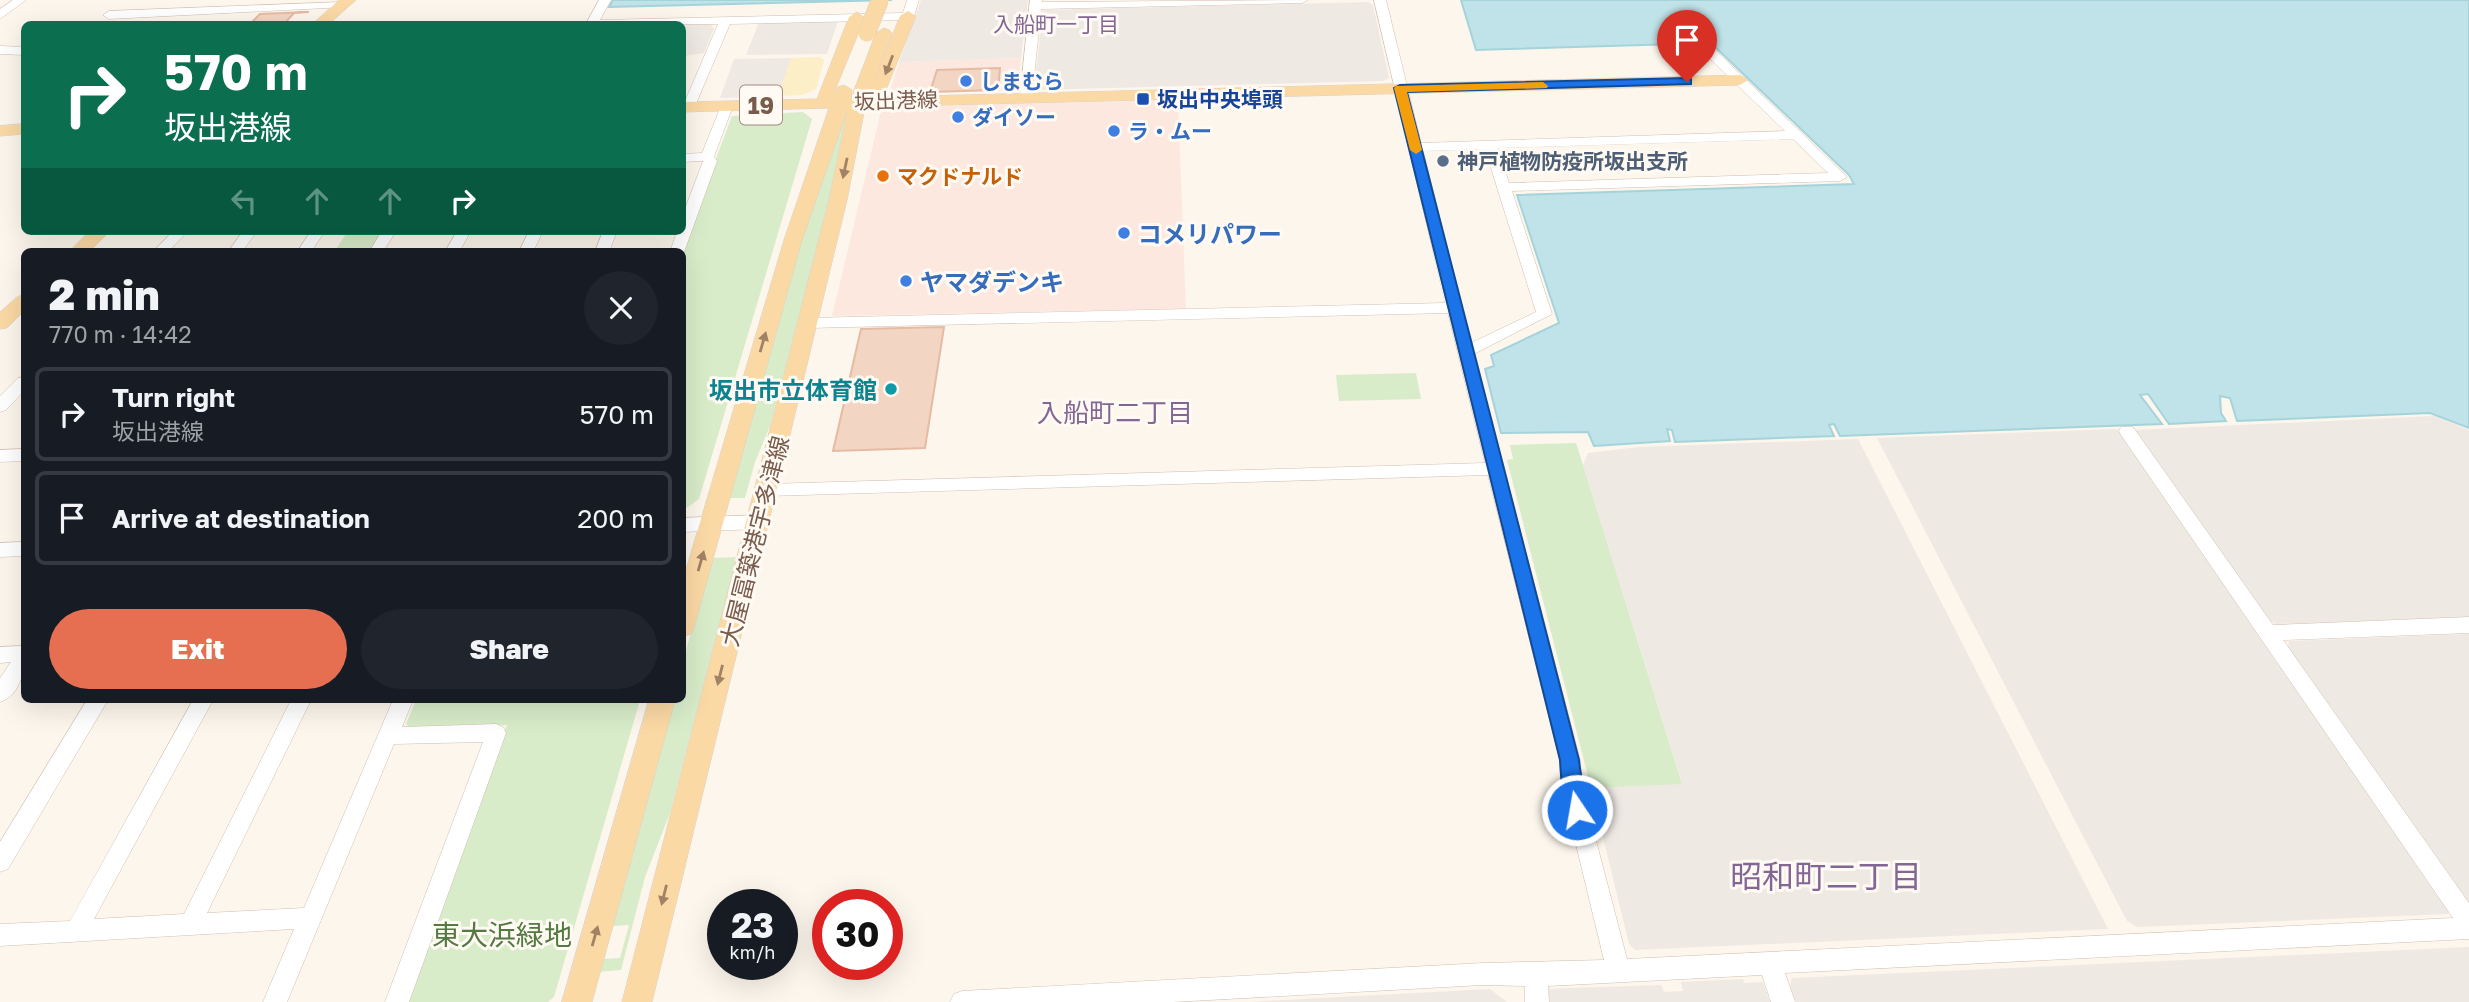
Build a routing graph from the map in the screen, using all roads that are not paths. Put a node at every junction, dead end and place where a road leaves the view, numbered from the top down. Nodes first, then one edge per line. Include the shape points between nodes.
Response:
1 (20, 0) edge
2 (117, 0) edge
3 (184, 0) edge
4 (605, 0) edge
5 (880, 0) edge
6 (897, 0) edge
7 (1302, 0) edge
8 (1380, 0) edge
9 (345, 3) edge
10 (1035, 3) edge
11 (252, 4) edge
12 (910, 8) edge
13 (173, 11) junction
14 (0, 15) edge
15 (857, 17) junction
16 (108, 20) edge
17 (164, 21) edge
18 (237, 21) edge
19 (324, 21) edge
20 (594, 21) edge
21 (725, 21) junction
22 (686, 22) edge
23 (875, 33) junction
24 (1706, 48) dead end
25 (0, 50) edge
26 (21, 51) edge
27 (1740, 80) junction
28 (1400, 88) junction
29 (1027, 97) junction
30 (848, 102) junction
31 (686, 106) edge
32 (727, 106) junction
33 (21, 129) edge
34 (0, 131) edge
35 (1797, 135) junction
36 (1490, 144) junction
37 (1415, 146) junction
38 (707, 157) junction
39 (686, 158) edge
40 (1504, 187) junction
41 (686, 227) edge
42 (97, 235) edge
43 (177, 235) edge
44 (83, 248) edge
45 (164, 248) edge
46 (21, 304) edge
47 (1454, 308) junction
48 (0, 323) edge
49 (808, 323) junction
50 (1465, 352) junction
51 (21, 385) edge
52 (0, 406) edge
53 (2127, 431) dead end
54 (21, 455) edge
55 (0, 456) edge
56 (1496, 468) junction
57 (767, 490) junction
58 (759, 522) junction
59 (711, 524) junction
60 (686, 525) edge
61 (21, 549) edge
62 (0, 550) edge
63 (686, 613) edge
64 (2469, 625) edge
65 (2268, 633) junction
66 (0, 655) edge
67 (21, 656) edge
68 (21, 661) edge
69 (0, 694) edge
70 (96, 703) edge
71 (201, 703) edge
72 (300, 703) edge
73 (402, 703) edge
74 (661, 703) edge
75 (388, 736) junction
76 (0, 862) edge
77 (311, 918) junction
78 (2469, 922) edge
79 (191, 925) junction
80 (2469, 928) edge
81 (76, 931) junction
82 (0, 935) edge
83 (1770, 963) junction
84 (1618, 971) junction
85 (1536, 975) junction
86 (275, 1002) edge
87 (397, 1002) edge
88 (577, 1002) edge
89 (637, 1002) edge
90 (962, 1002) edge
91 (1537, 1002) edge
92 (1783, 1002) edge

1 - 14 street
2 - 16 street
3 - 13 street
4 - 20 street
5 - 23 main road, 大屋冨築港宇多津線, bridge
6 - 23 main road, 大屋冨築港宇多津線
7 - 10 street
8 - 28 street
9 - 11 street
9 - 19 main road
10 - 29 street
11 - 13 street
11 - 18 street
12 - 15 street
12 -> 30 main road via 878,92
13 - 16 street
13 - 17 street
15 - 21 street
15 - 30 main road via 825,94 825,98
21 - 22 street
21 - 31 street
23 - 30 main road, 大屋冨築港宇多津線
24 - 27 street
25 - 26 street
27 - 28 main road, 坂出港線 / 19
27 - 35 street
28 - 29 main road, 坂出港線 / 19
28 - 37 street
29 - 30 main road, 坂出港線 / 19
30 - 32 main road, 坂出港線 / 19
30 -> 49 main road, 大屋冨築港宇多津線 via 838,200
59 -> 30 main road, 大屋冨築港宇多津線 via 796,229
31 - 32 main road, 坂出港線 / 19
32 - 38 street
33 - 34 main road
35 - 36 street
35 - 40 street via 1840,177
36 - 37 street
36 - 40 street
37 - 47 street
38 - 39 street
38 - 41 street via 710,161
40 - 50 street via 1544,314
42 - 44 main road
43 - 45 street
46 - 48 main road
47 - 49 street
47 - 50 street
49 - 57 main road, 大屋冨築港宇多津線
50 - 56 street
51 - 52 street
53 - 65 street
54 - 55 street
56 - 57 street
56 - 84 street
57 - 58 main road, 大屋冨築港宇多津線
58 - 59 street
58 -> 89 main road, 大屋冨築港宇多津線
59 - 60 street
63 -> 59 main road, 大屋冨築港宇多津線
61 - 62 street
64 - 65 street
65 - 78 street
66 - 67 street
68 - 69 street
70 - 76 street
71 - 81 street
72 - 79 street
73 - 75 street
88 -> 74 main road
75 - 77 street
75 - 87 street via 496,733
77 - 79 street
77 - 86 street
79 - 81 street
80 - 83 street
81 - 82 street
83 - 84 street
83 - 92 street
84 - 85 street
85 - 90 street
85 - 91 street

